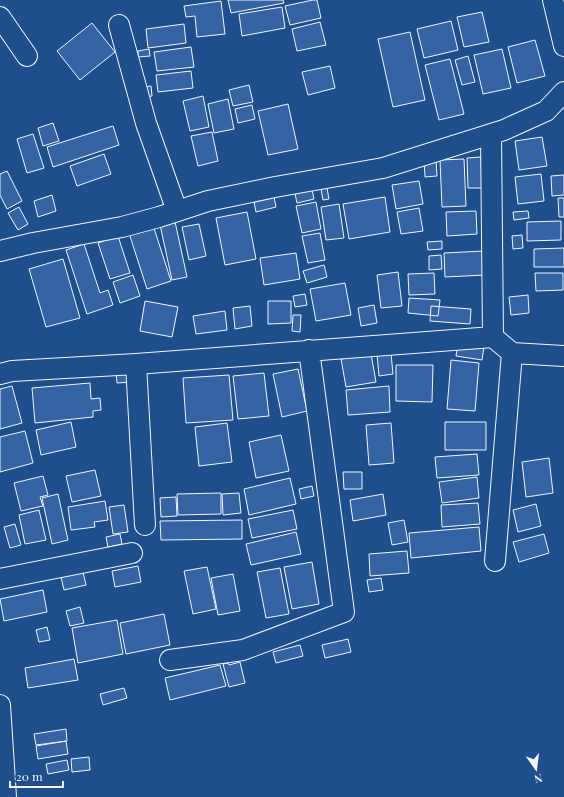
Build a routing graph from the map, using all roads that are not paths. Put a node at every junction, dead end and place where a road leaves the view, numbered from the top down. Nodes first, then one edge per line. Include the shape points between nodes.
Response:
1 (553, 0) edge
2 (0, 17) edge
3 (119, 25) dead end
4 (564, 46) edge
5 (27, 56) dead end
6 (564, 92) edge
7 (491, 134) junction
8 (176, 211) junction
9 (0, 250) edge
10 (493, 338) junction
11 (310, 350) junction
12 (512, 353) junction
13 (564, 356) edge
14 (136, 364) junction
15 (0, 374) edge
16 (145, 524) dead end
17 (132, 553) dead end
18 (495, 561) dead end
19 (0, 579) edge
20 (170, 660) dead end
21 (0, 705) edge
22 (6, 797) edge

1 - 4 street
2 - 5 street
3 - 8 street via 146,123
6 - 7 street via 546,111
7 - 8 street via 383,168 275,187 208,201
7 - 10 street
8 - 9 street via 122,227
10 - 11 street
10 - 12 street
11 - 14 street
11 - 20 street via 344,612 243,650
12 - 13 street
12 - 18 street
14 - 15 street via 12,371
14 - 16 street
17 - 19 street
21 - 22 street

